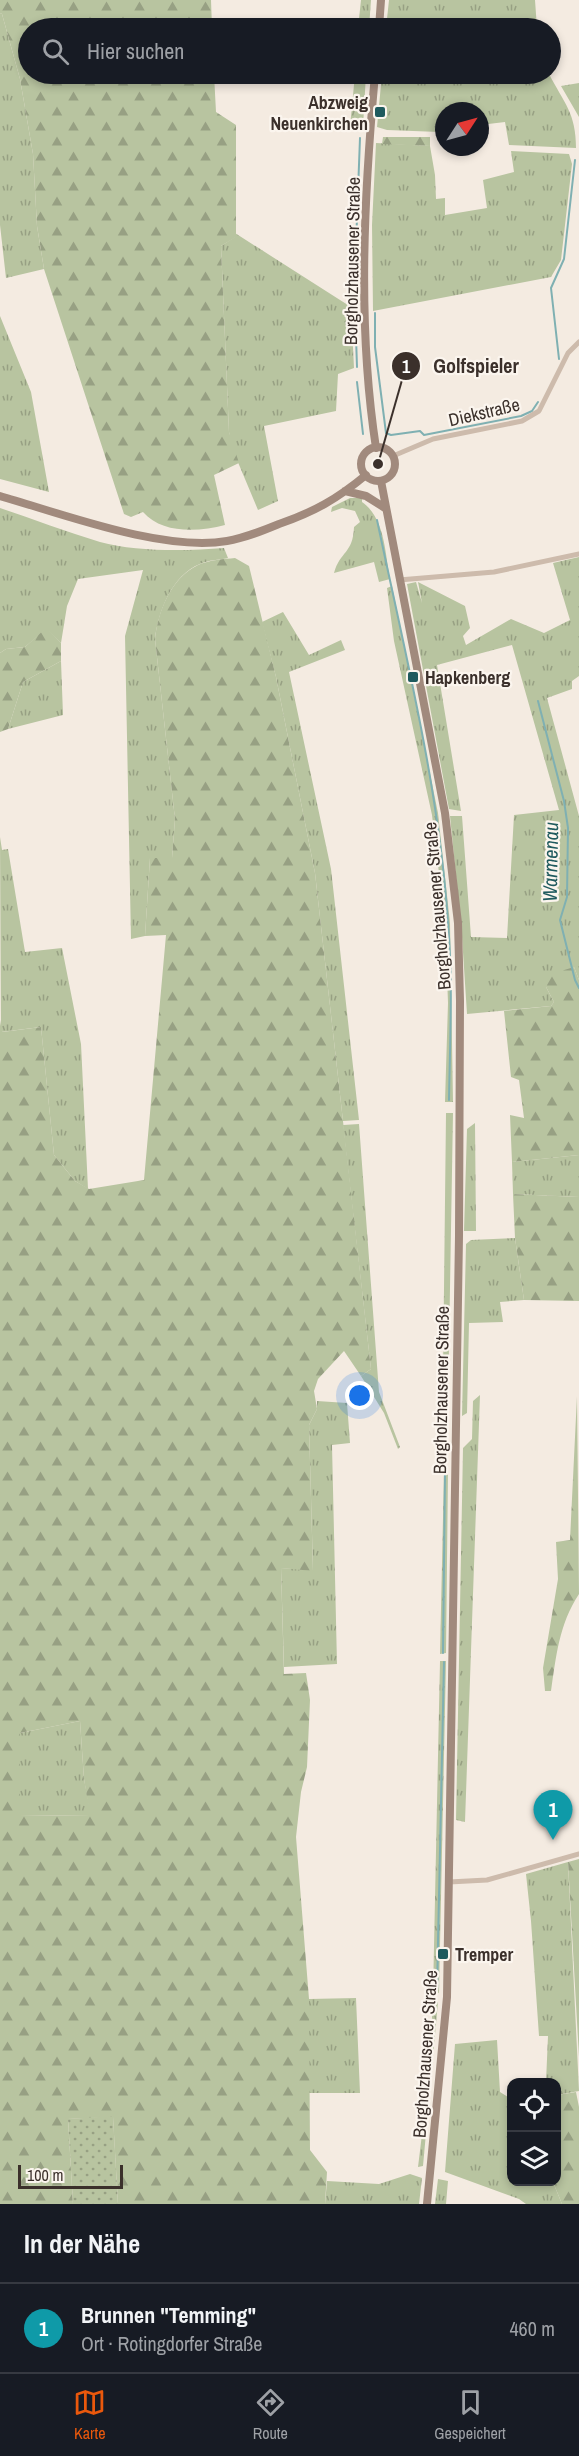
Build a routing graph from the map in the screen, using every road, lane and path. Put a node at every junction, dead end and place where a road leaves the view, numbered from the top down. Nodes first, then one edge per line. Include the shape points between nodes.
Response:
1 (381, 0) edge
2 (380, 18) edge
3 (374, 84) edge
4 (579, 342) edge
5 (376, 448) junction
6 (393, 456) junction
7 (366, 475) junction
8 (381, 481) junction
9 (345, 491) junction
10 (0, 496) edge
11 (385, 508) junction
12 (579, 554) edge
13 (399, 580) junction
14 (579, 1854) edge
15 (449, 1882) junction
16 (428, 2204) edge

1 - 2 main road
3 - 5 main road, Borgholzhausener Straße via 364,310
4 - 6 street, Diekstraße via 568,353 535,415 433,439
5 - 6 main road via 386,449
5 - 7 main road via 363,458
6 - 8 main road via 393,472
7 - 8 main road
7 - 9 main road
8 - 11 main road, Borgholzhausener Straße
9 - 10 main road via 313,512 251,535 200,542 132,534
9 - 11 main road via 366,496
11 - 13 main road, Borgholzhausener Straße
12 - 13 street via 494,572
13 - 15 main road, Borgholzhausener Straße via 445,813 458,923 459,1236
14 - 15 street via 488,1880
15 - 16 main road, Borgholzhausener Straße via 444,2041

